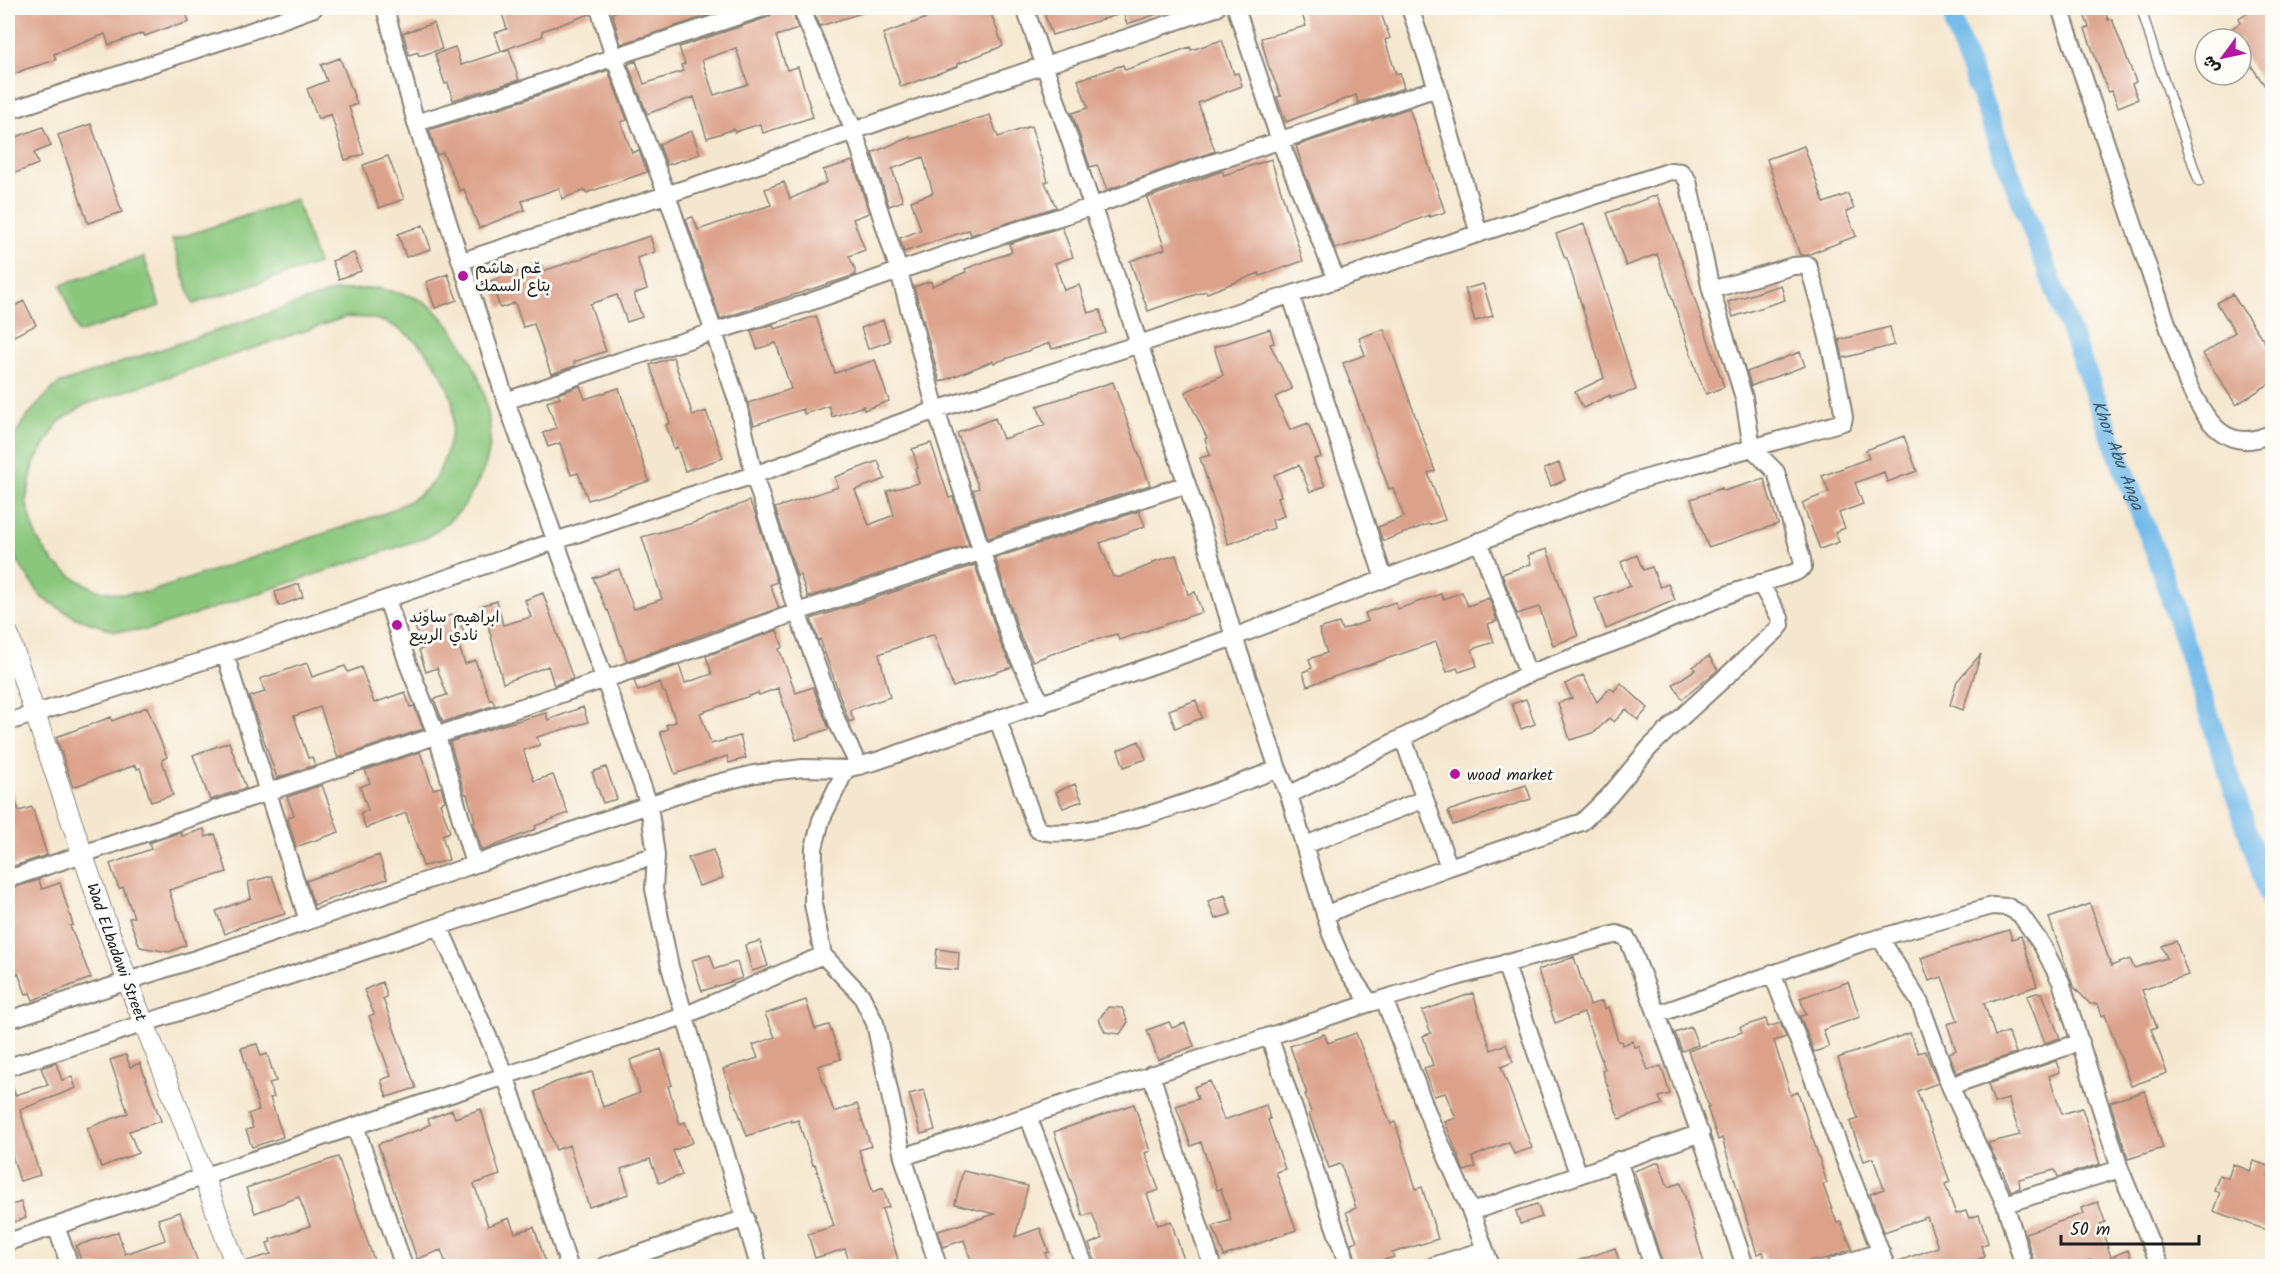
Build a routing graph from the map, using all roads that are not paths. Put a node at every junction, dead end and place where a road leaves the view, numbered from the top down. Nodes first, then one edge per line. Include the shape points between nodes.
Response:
1 (314, 8) edge
2 (385, 8) edge
3 (599, 8) edge
4 (763, 8) edge
5 (801, 8) edge
6 (1025, 8) edge
7 (1216, 8) edge
8 (1236, 8) edge
9 (1410, 8) edge
10 (2060, 8) edge
11 (2141, 8) edge
12 (614, 57) junction
13 (1045, 66) junction
14 (1437, 88) junction
15 (8, 111) edge
16 (416, 123) junction
17 (854, 131) junction
18 (1280, 141) junction
19 (2199, 182) dead end
20 (667, 195) junction
21 (1094, 206) junction
22 (1479, 234) junction
23 (462, 261) junction
24 (899, 272) junction
25 (1336, 279) junction
26 (1711, 290) junction
27 (1291, 296) junction
28 (714, 331) junction
29 (1140, 345) junction
30 (506, 401) junction
31 (936, 410) junction
32 (2272, 433) edge
33 (1752, 447) junction
34 (754, 475) junction
35 (1187, 484) junction
36 (555, 542) junction
37 (1479, 542) junction
38 (983, 550) junction
39 (1384, 579) junction
40 (1760, 583) junction
41 (387, 599) junction
42 (797, 612) junction
43 (8, 634) edge
44 (1234, 637) junction
45 (225, 654) junction
46 (1528, 674) junction
47 (605, 680) junction
48 (1042, 705) junction
49 (33, 714) junction
50 (998, 720) junction
51 (8, 722) edge
52 (437, 736) junction
53 (1403, 738) junction
54 (852, 767) junction
55 (1278, 769) junction
56 (267, 791) junction
57 (1289, 795) junction
58 (1425, 800) junction
59 (649, 805) junction
60 (1305, 845) junction
61 (82, 855) junction
62 (656, 855) junction
63 (474, 864) junction
64 (1449, 867) junction
65 (8, 879) edge
66 (1325, 915) junction
67 (308, 921) junction
68 (439, 926) junction
69 (1880, 938) junction
70 (824, 955) junction
71 (1505, 963) junction
72 (1772, 973) junction
73 (128, 982) junction
74 (1377, 1001) junction
75 (1658, 1014) junction
76 (684, 1016) junction
77 (8, 1020) edge
78 (144, 1025) junction
79 (1269, 1036) junction
80 (2081, 1042) junction
81 (8, 1067) edge
82 (1151, 1074) junction
83 (505, 1076) junction
84 (1950, 1086) junction
85 (1028, 1116) junction
86 (356, 1126) junction
87 (1701, 1132) junction
88 (903, 1158) junction
89 (1618, 1160) junction
90 (2120, 1169) junction
91 (1578, 1173) junction
92 (204, 1176) junction
93 (2005, 1204) junction
94 (1471, 1212) junction
95 (746, 1218) junction
96 (56, 1226) junction
97 (8, 1242) edge
98 (1484, 1250) junction
99 (1884, 1259) edge
100 (70, 1266) edge
101 (236, 1266) edge
102 (404, 1266) edge
103 (569, 1266) edge
104 (604, 1266) edge
105 (759, 1266) edge
106 (938, 1266) edge
107 (1085, 1266) edge
108 (1212, 1266) edge
109 (1348, 1266) edge
110 (1433, 1266) edge
111 (1491, 1266) edge
112 (1653, 1266) edge
113 (1745, 1266) edge
114 (1835, 1266) edge
115 (2024, 1266) edge
116 (2160, 1266) edge

1 - 15 street
2 - 16 street
3 - 12 street
4 - 12 street
5 - 17 street
6 - 13 street
7 - 13 street
8 - 18 street
9 - 14 street
10 - 32 street via 2187,382 2200,410 2233,440 2258,441
11 - 19 lane
12 - 16 street
12 - 20 street
13 - 17 street
13 - 21 street
14 - 18 street
14 - 22 street
16 - 23 street
17 - 20 street
17 - 24 street
18 - 21 street
18 - 25 street
20 - 23 street
20 - 28 street
21 - 24 street
21 - 29 street
22 - 25 street
22 - 26 street via 1671,171 1682,172 1688,181
23 - 30 street
24 - 28 street
24 - 31 street
25 - 27 street
26 - 33 street via 1744,398
26 - 33 street via 1792,266 1808,265 1821,306 1844,422
27 - 29 street
27 - 39 street
28 - 30 street
28 - 34 street via 737,400
29 - 31 street
29 - 35 street
30 - 36 street
31 - 34 street
31 - 38 street
33 - 37 street via 1633,482
33 - 40 street via 1776,472 1803,567
34 - 36 street
34 - 42 street
35 - 38 street
35 - 44 street
36 - 41 street
36 - 47 street
37 - 39 street
37 - 46 street
38 - 42 street
38 - 48 street via 1011,642
39 - 44 street
40 - 46 street
40 - 64 street via 1781,625 1650,747 1593,813 1571,827
41 - 45 street
41 - 52 street
42 - 47 street
42 - 54 street
43 - 49 street, Wad ELbadawi Street
44 - 48 street
44 - 55 street
45 - 49 street
45 - 56 street
46 - 53 street
47 - 52 street
47 - 59 street
48 - 50 street
49 - 51 street
49 - 61 street, Wad ELbadawi Street
50 - 54 street
50 - 55 street via 1038,830 1050,834 1098,828 1154,813
52 - 56 street
52 - 63 street
53 - 57 street
53 - 58 street
54 - 59 street via 754,774
54 - 70 street via 821,820 814,848 813,904
55 - 57 street
56 - 61 street
56 - 67 street
57 - 60 street
58 - 60 street
58 - 64 street
59 - 62 street
59 - 63 street
60 - 66 street
61 - 65 street
61 - 73 street, Wad ELbadawi Street
62 - 68 street
62 - 76 street via 655,898
63 - 67 street
64 - 66 street
66 - 74 street via 1345,967
67 - 73 street
68 - 78 street
68 - 83 street
69 - 72 street
69 - 80 street via 1992,906 2008,907 2020,914 2042,945 2061,982
69 - 84 street via 1920,1003
70 - 76 street
70 - 88 street via 861,995 875,1023
71 - 74 street
71 - 75 street via 1617,934 1630,944
71 - 91 street
72 - 75 street
72 - 99 street
73 - 77 street
73 - 78 street, Wad ELbadawi Street
74 - 79 street
74 - 94 street
75 - 87 street
76 - 83 street
76 - 95 street
78 - 81 street
78 - 92 street, Wad ELbadawi Street
79 - 82 street
79 - 109 street
80 - 84 street
80 - 90 street
82 - 85 street
82 - 108 street
83 - 86 street
83 - 103 street
84 - 93 street
85 - 88 street
85 - 107 street
86 - 92 street
86 - 102 street
87 - 89 street
87 - 113 street
88 - 106 street
89 - 91 street
89 - 112 street
90 - 93 street
90 - 116 street
91 - 94 street
92 - 96 street
92 - 101 street, Wad ELbadawi Street
93 - 115 street
94 - 98 street
95 - 104 street
95 - 105 street
96 - 97 street
96 - 100 street
98 - 110 street
98 - 111 street
99 - 114 street

